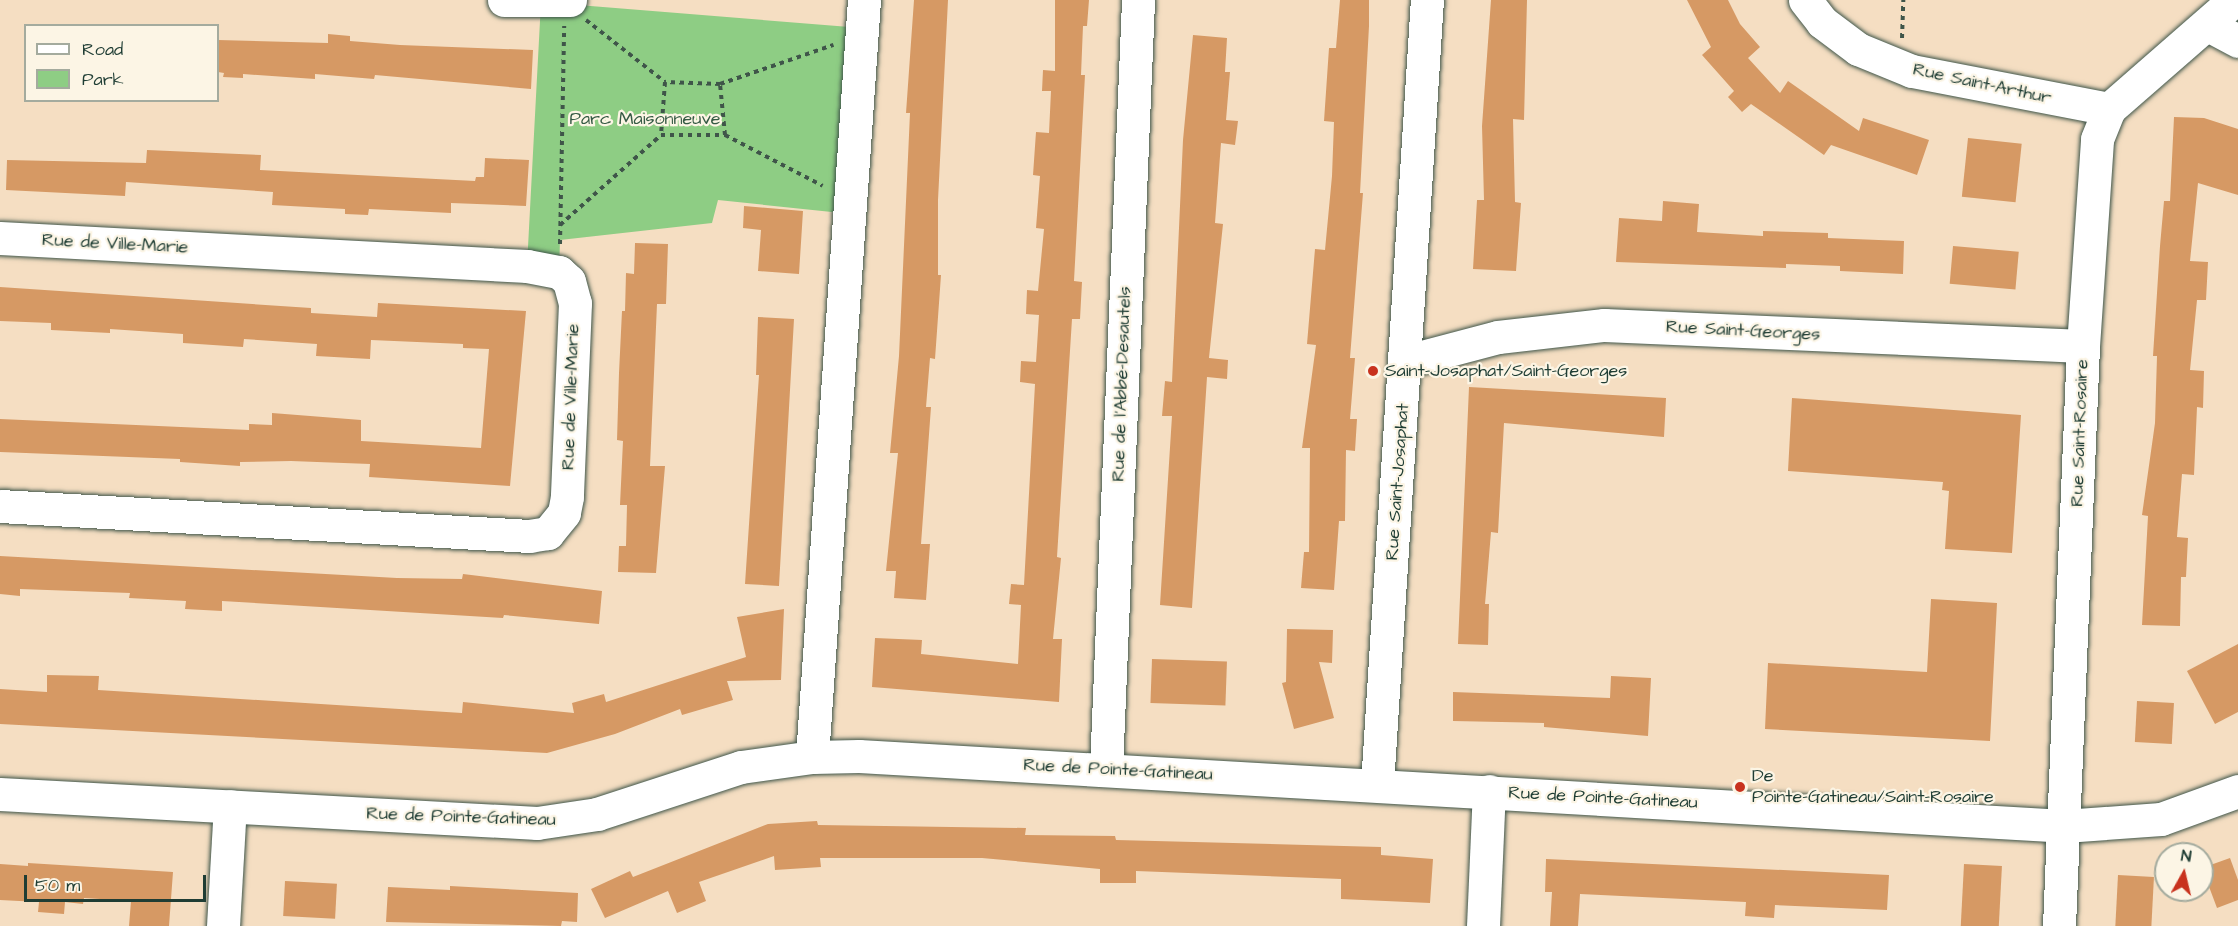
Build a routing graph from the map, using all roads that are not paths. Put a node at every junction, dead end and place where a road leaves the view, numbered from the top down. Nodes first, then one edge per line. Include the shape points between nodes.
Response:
1 (504, 0) edge
2 (864, 0) edge
3 (1138, 0) edge
4 (1427, 0) edge
5 (1805, 0) edge
6 (2234, 0) edge
7 (567, 1) edge
8 (2208, 25) junction
9 (2238, 41) edge
10 (2109, 109) junction
11 (0, 238) edge
12 (2084, 346) junction
13 (1407, 362) junction
14 (0, 506) edge
15 (812, 757) junction
16 (1106, 768) junction
17 (1377, 785) junction
18 (1489, 791) junction
19 (2238, 791) edge
20 (0, 794) edge
21 (230, 806) junction
22 (2064, 826) junction
23 (223, 926) edge
24 (1483, 926) edge
25 (2059, 926) edge

1 - 7 street
2 - 15 street
3 - 16 street, Rue de l'Abbé-Desautels
4 - 13 street, Rue Saint-Josaphat
5 - 10 street, Rue Saint-Arthur via 1858,49 1900,66 1946,79
6 - 8 street, Rue Saint-Rosaire
8 - 9 street
8 - 10 street, Rue Saint-Rosaire
10 - 12 street, Rue Saint-Rosaire via 2097,139
11 - 14 street, Rue de Ville-Marie via 527,266 559,272 569,281 575,303 564,513 548,533 530,536
12 - 13 street, Rue Saint-Georges via 1604,325 1497,337
12 - 22 street, Rue Saint-Rosaire
13 - 17 street, Rue Saint-Josaphat
15 - 16 street, Rue de Pointe-Gatineau
15 - 21 street, Rue de Pointe-Gatineau via 716,773 597,814 537,823
16 - 17 street, Rue de Pointe-Gatineau
17 - 18 street, Rue de Pointe-Gatineau
18 - 22 street, Rue de Pointe-Gatineau
18 - 24 street
19 - 22 street, Rue de Pointe-Gatineau via 2161,819
20 - 21 street, Rue de Pointe-Gatineau
21 - 23 street
22 - 25 street, Rue Saint-Rosaire

